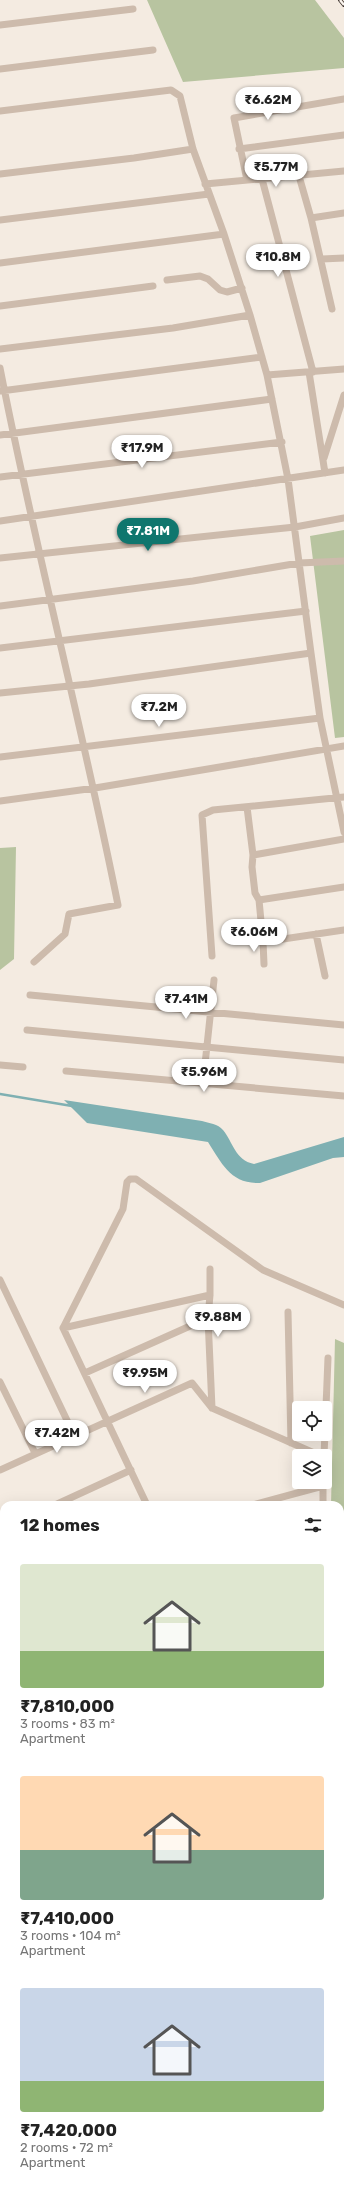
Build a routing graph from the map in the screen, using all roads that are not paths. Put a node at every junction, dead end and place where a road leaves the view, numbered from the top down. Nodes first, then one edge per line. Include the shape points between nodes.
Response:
1 (133, 9) dead end
2 (0, 25) edge
3 (153, 50) dead end
4 (0, 69) edge
5 (344, 99) edge
6 (0, 111) edge
7 (344, 136) edge
8 (193, 149) junction
9 (239, 149) junction
10 (344, 171) edge
11 (0, 174) edge
12 (299, 176) junction
13 (262, 179) junction
14 (247, 180) junction
15 (205, 184) junction
16 (209, 194) junction
17 (344, 213) edge
18 (311, 218) junction
19 (0, 220) edge
20 (224, 234) junction
21 (344, 258) edge
22 (322, 260) junction
23 (0, 263) edge
24 (167, 280) dead end
25 (152, 286) dead end
26 (242, 288) junction
27 (0, 306) edge
28 (332, 310) dead end
29 (250, 315) junction
30 (0, 349) edge
31 (262, 357) junction
32 (0, 368) edge
33 (344, 369) edge
34 (311, 372) junction
35 (267, 375) junction
36 (2, 391) edge
37 (344, 395) edge
38 (272, 399) junction
39 (13, 434) junction
40 (0, 435) edge
41 (282, 442) junction
42 (324, 460) junction
43 (344, 470) edge
44 (325, 473) junction
45 (21, 475) junction
46 (0, 477) edge
47 (288, 479) junction
48 (31, 518) junction
49 (344, 518) edge
50 (0, 521) edge
51 (295, 527) junction
52 (39, 554) junction
53 (0, 558) edge
54 (344, 561) edge
55 (299, 563) junction
56 (50, 601) junction
57 (0, 606) edge
58 (306, 611) junction
59 (59, 642) junction
60 (0, 648) edge
61 (311, 653) junction
62 (69, 686) junction
63 (0, 693) edge
64 (320, 718) junction
65 (344, 746) edge
66 (84, 747) junction
67 (327, 749) junction
68 (0, 757) edge
69 (95, 788) junction
70 (340, 798) edge
71 (0, 801) edge
72 (247, 807) junction
73 (344, 832) edge
74 (344, 839) edge
75 (253, 855) junction
76 (344, 887) edge
77 (259, 900) junction
78 (344, 930) edge
79 (316, 934) junction
80 (263, 942) junction
81 (212, 956) dead end
82 (34, 962) dead end
83 (264, 964) dead end
84 (325, 976) dead end
85 (214, 980) dead end
86 (30, 995) dead end
87 (210, 1012) junction
88 (344, 1025) edge
89 (27, 1030) dead end
90 (207, 1047) junction
91 (344, 1060) edge
92 (0, 1065) edge
93 (23, 1067) dead end
94 (66, 1070) dead end
95 (203, 1083) junction
96 (344, 1096) edge
97 (210, 1269) dead end
98 (0, 1280) edge
99 (210, 1295) junction
100 (344, 1305) edge
101 (288, 1312) dead end
102 (208, 1318) junction
103 (63, 1328) junction
104 (328, 1358) dead end
105 (86, 1373) junction
106 (0, 1382) edge
107 (212, 1408) junction
108 (107, 1423) junction
109 (74, 1435) junction
110 (291, 1443) junction
111 (305, 1449) edge
112 (324, 1449) edge
113 (35, 1453) junction
114 (0, 1470) edge
115 (131, 1470) junction
116 (306, 1489) edge
117 (323, 1489) edge
118 (64, 1501) edge
119 (145, 1501) edge
120 (266, 1501) edge
121 (323, 1501) edge

1 - 2 street
3 - 4 street
5 - 9 street via 237,116 233,121
6 - 8 street via 171,90 180,96
7 - 9 street
8 - 11 street
8 - 15 street
9 - 14 street
10 - 12 street
12 - 13 street
12 - 18 street
13 - 14 street
13 - 34 street
14 - 15 street
15 - 16 street
16 - 19 street
16 - 20 street
17 - 18 street
18 - 22 street
20 - 23 street
20 - 26 street
21 - 22 street
22 - 28 street
24 - 26 street via 200,276 227,292
25 - 27 street
26 - 29 street
29 - 30 street via 173,328
29 - 31 street
31 - 35 street
31 - 36 street
32 - 36 street
33 - 34 street
34 - 35 street
34 - 42 street
35 - 38 street
36 - 39 street
37 - 42 street
38 - 39 street
38 - 41 street
39 - 40 street
39 - 45 street
41 - 45 street
41 - 47 street
42 - 44 street
43 - 44 street
44 - 47 street
45 - 46 street
45 - 48 street
47 - 48 street
47 - 51 street
48 - 50 street
48 - 52 street
49 - 51 street
51 - 52 street
51 - 55 street
52 - 53 street
52 - 56 street
54 - 55 street
55 - 56 street
55 - 58 street
56 - 57 street
56 - 59 street
58 - 59 street
58 - 61 street
59 - 60 street
59 - 62 street
61 - 62 street
61 - 64 street
62 - 63 street
62 - 66 street
64 - 66 street
64 - 67 street
65 - 67 street
66 - 68 street
66 - 69 street
67 - 69 street
67 - 70 street
69 - 71 street
69 - 82 street via 118,905 69,914 65,934
70 - 72 street
70 - 73 street
72 - 75 street
72 - 81 street via 214,810 202,815
74 - 75 street
75 - 77 street via 255,893
76 - 77 street
77 - 80 street
78 - 79 street
79 - 80 street
79 - 84 street
80 - 83 street
85 - 87 street
86 - 87 street
87 - 88 street
87 - 90 street
89 - 90 street
90 - 91 street
90 - 95 street
92 - 93 street
94 - 95 street
95 - 96 street
97 - 99 street
98 - 109 street
99 - 102 street
99 - 103 street
100 - 103 street via 263,1270 136,1179 130,1179 127,1182 123,1209
101 - 110 street
102 - 105 street
102 - 107 street
103 - 105 street
104 - 112 street
105 - 108 street
106 - 113 street
107 - 108 street via 192,1383
107 - 110 street
108 - 109 street
108 - 115 street
109 - 113 street
110 - 111 street
113 - 114 street
115 - 118 street
115 - 119 street
116 - 120 street
117 - 121 street

